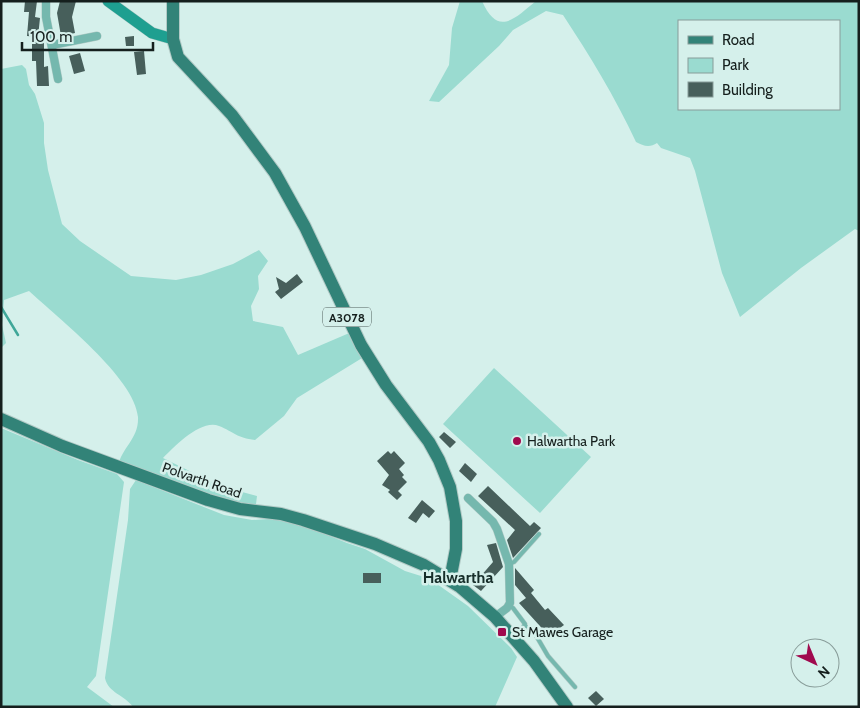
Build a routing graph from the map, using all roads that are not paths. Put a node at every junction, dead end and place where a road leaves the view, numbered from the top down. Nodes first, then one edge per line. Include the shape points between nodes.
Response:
1 (46, 1) edge
2 (108, 1) edge
3 (173, 1) edge
4 (97, 36) dead end
5 (173, 39) junction
6 (52, 44) junction
7 (58, 79) dead end
8 (1, 419) edge
9 (468, 498) dead end
10 (539, 534) dead end
11 (509, 564) junction
12 (450, 580) junction
13 (509, 606) junction
14 (495, 617) junction
15 (525, 626) junction
16 (515, 639) junction
17 (575, 688) dead end
18 (568, 707) edge

1 - 6 street
2 - 5 street via 152,33
3 - 5 main road, A3078
4 - 6 street
5 - 12 main road, A3078 via 181,62 232,115 275,173 305,227 361,345 436,452 450,488 456,521 456,549
6 - 7 street
8 - 12 main road, Polvarth Road via 62,446 208,500 240,510 292,516 376,544
9 - 11 street via 493,522
10 - 11 lane
11 - 13 street
12 - 14 main road, Polvarth Road
13 - 14 street
13 - 15 lane
14 - 16 main road, Polvarth Road
15 - 16 lane
15 - 17 lane via 534,632 548,656
16 - 18 main road, Polvarth Road

